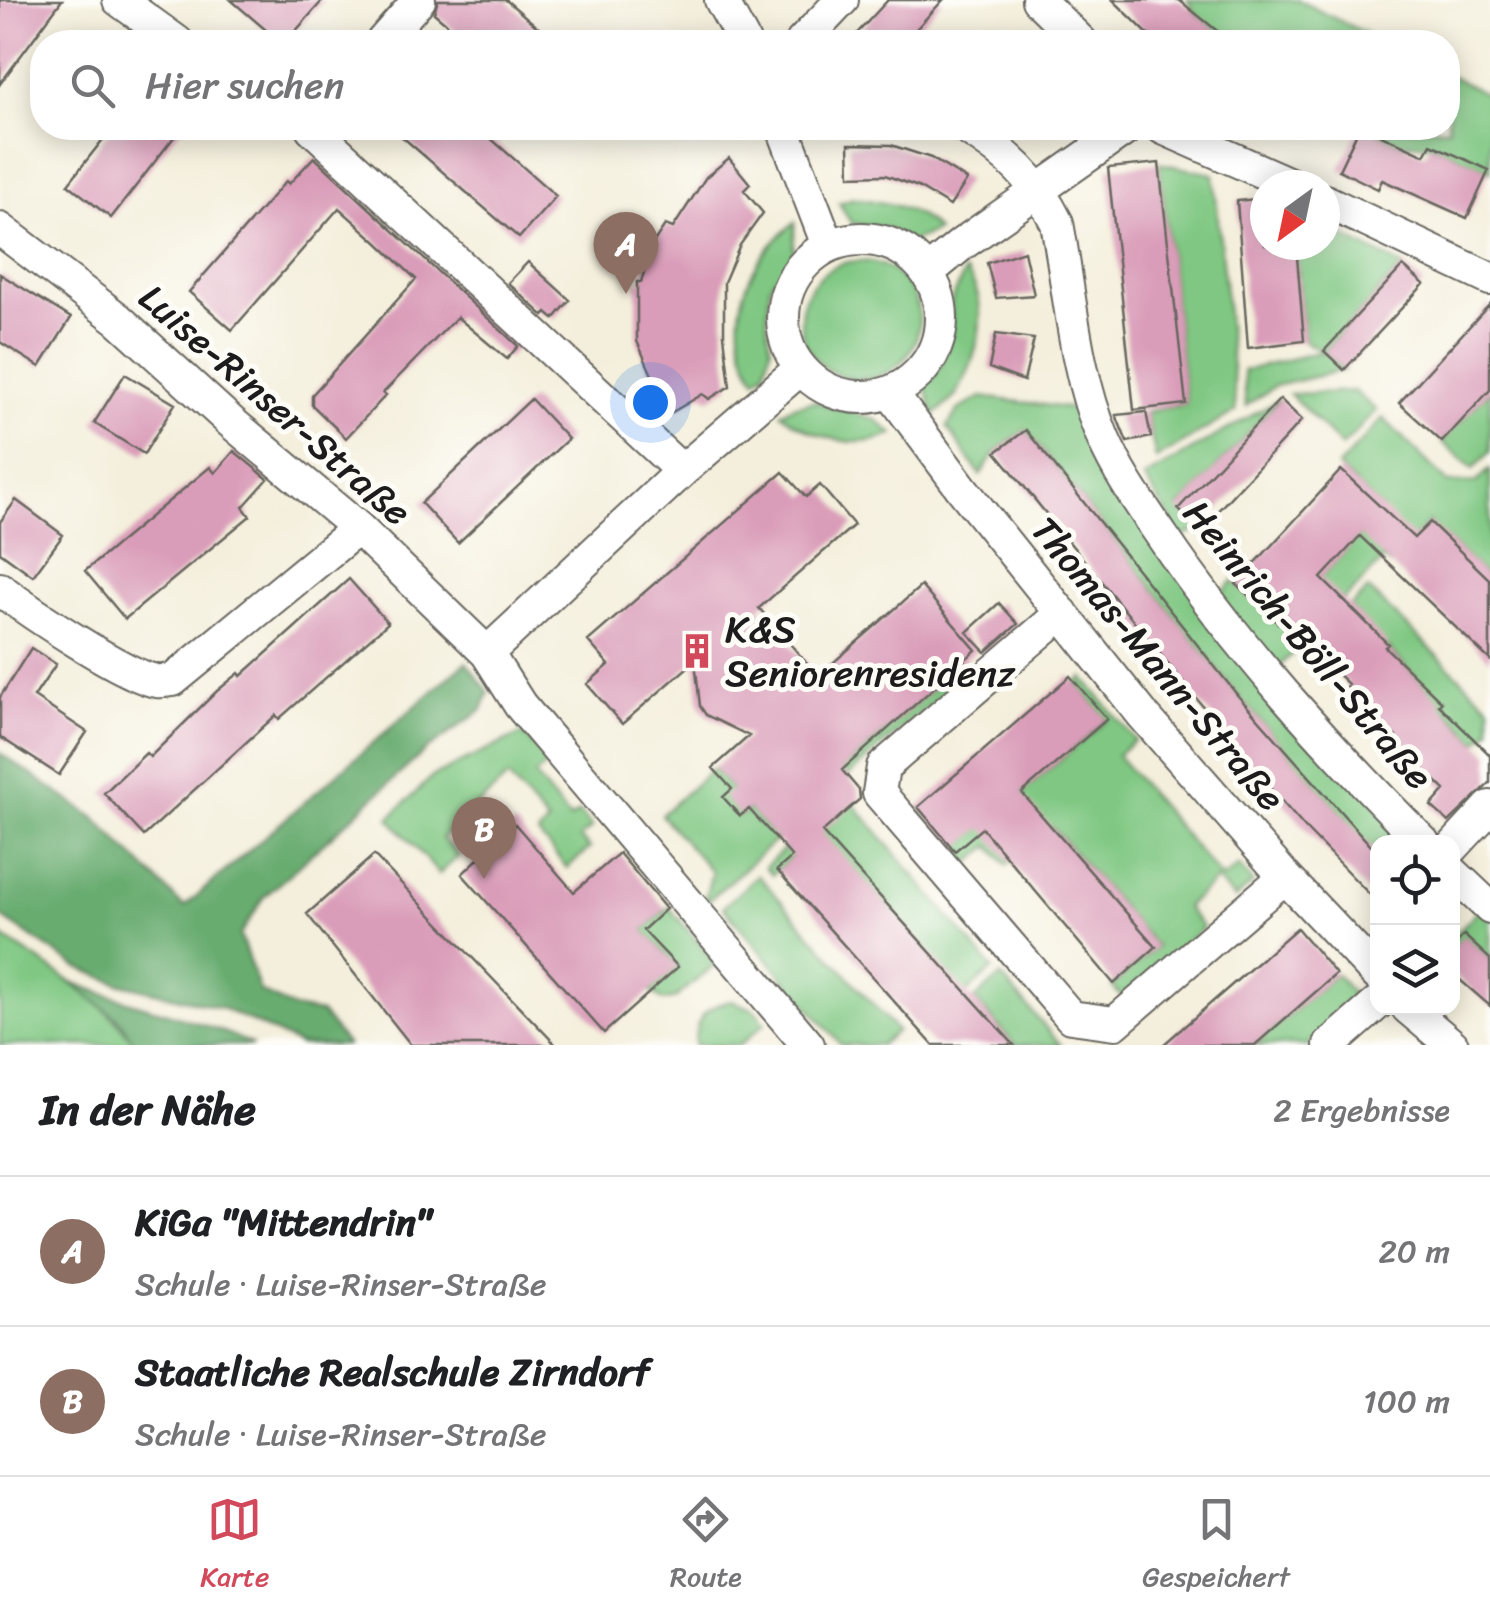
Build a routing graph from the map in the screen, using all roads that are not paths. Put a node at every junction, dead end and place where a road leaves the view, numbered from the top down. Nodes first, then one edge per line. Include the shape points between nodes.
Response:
1 (119, 0) edge
2 (420, 0) edge
3 (721, 0) edge
4 (842, 0) edge
5 (1038, 0) edge
6 (160, 30) edge
7 (393, 30) edge
8 (737, 30) edge
9 (813, 30) edge
10 (1068, 30) edge
11 (325, 140) edge
12 (788, 140) edge
13 (984, 140) edge
14 (1110, 140) edge
15 (1190, 140) edge
16 (1258, 170) edge
17 (1038, 190) junction
18 (1340, 207) edge
19 (0, 229) edge
20 (828, 246) junction
21 (928, 272) junction
22 (1490, 279) edge
23 (800, 369) junction
24 (891, 393) junction
25 (682, 471) junction
26 (358, 528) junction
27 (0, 588) edge
28 (1062, 612) junction
29 (487, 653) junction
30 (1490, 808) edge
31 (1416, 835) edge
32 (1460, 840) edge
33 (1284, 877) junction
34 (1460, 880) edge
35 (1490, 908) edge
36 (1370, 967) edge
37 (1370, 1010) edge
38 (1416, 1015) edge
39 (808, 1045) edge
40 (1330, 1045) edge
41 (1452, 1045) edge

1 - 6 street
2 - 7 street
3 - 8 street
4 - 9 street
5 - 10 street
11 - 25 street
12 - 20 street
13 - 17 street, Heinrich-Böll-Straße via 1013,160
14 - 17 street
15 - 16 street
17 - 21 street
17 - 31 street, Heinrich-Böll-Straße via 1057,223 1092,407 1127,484 1184,569 1272,678
18 - 22 street
19 - 26 street, Luise-Rinser-Straße via 118,319
20 - 21 street via 856,238 884,241
20 - 23 street via 804,262 788,286 782,314 786,344
21 - 24 street via 942,329 933,356
23 - 24 street via 842,396
23 - 25 street
24 - 28 street, Thomas-Mann-Straße
25 - 29 street
26 - 27 street via 173,680 134,673
26 - 29 street, Luise-Rinser-Straße
28 - 33 street, Thomas-Mann-Straße
28 - 33 street via 883,767 880,792 930,854 1071,1018 1115,1023
29 - 39 street, Luise-Rinser-Straße via 520,705
30 - 32 street
33 - 36 street, Thomas-Mann-Straße
34 - 35 street
37 - 40 street
38 - 41 street

